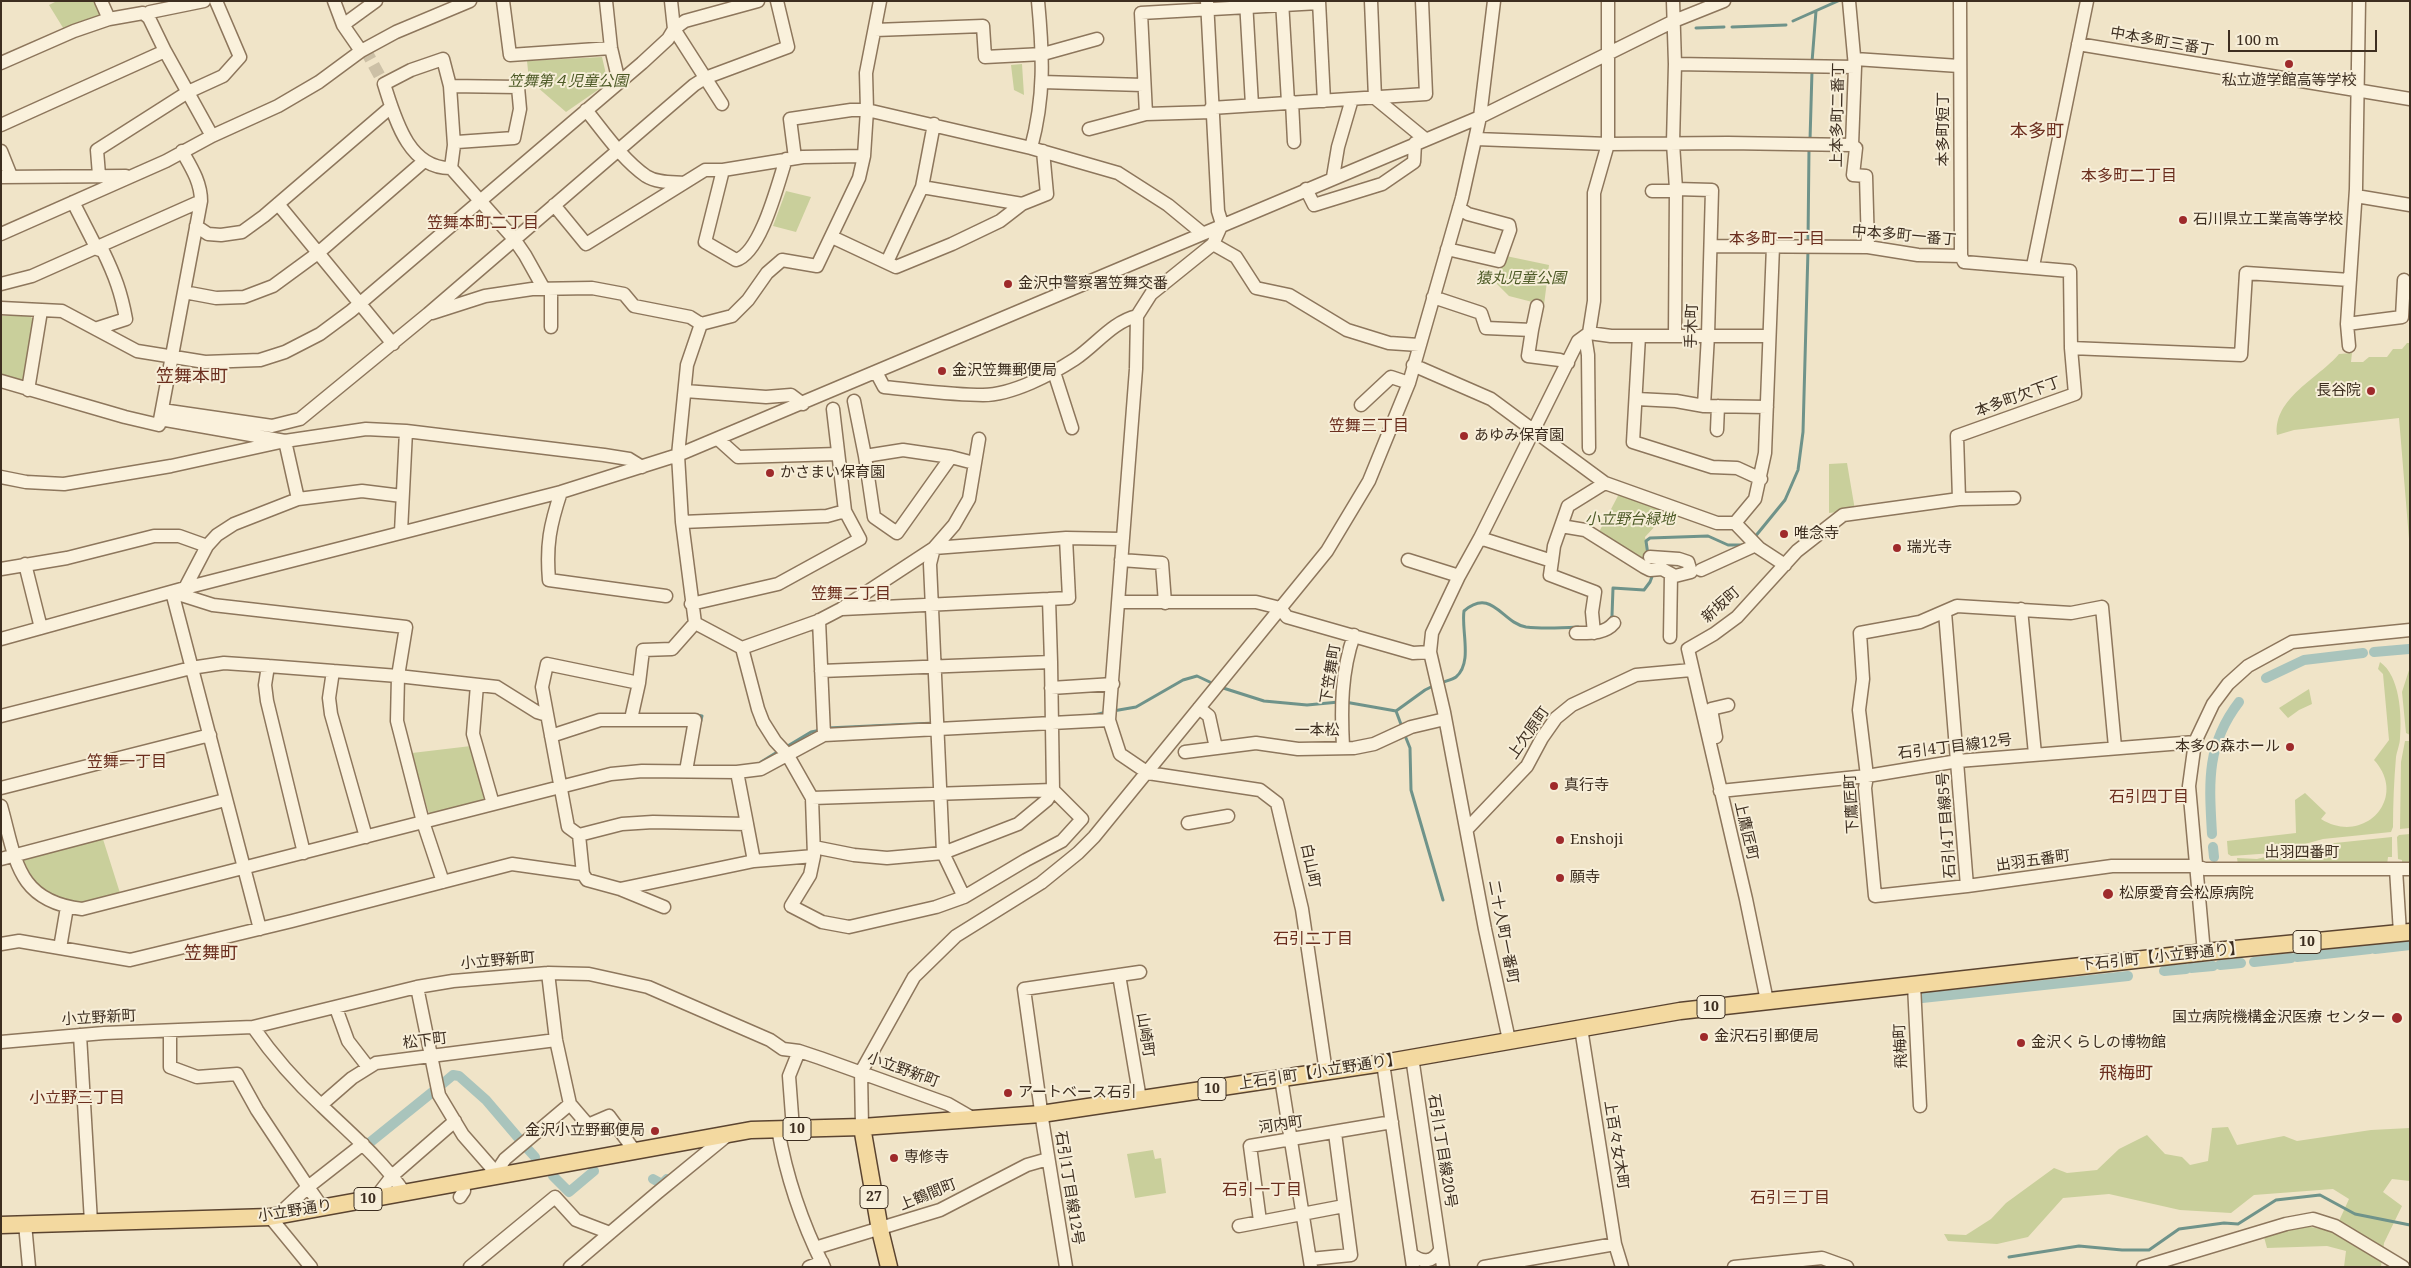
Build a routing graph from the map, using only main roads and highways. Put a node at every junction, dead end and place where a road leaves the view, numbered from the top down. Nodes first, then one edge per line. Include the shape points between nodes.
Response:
1 (2405, 933) edge
2 (1508, 1040) joint
3 (862, 1127) junction
4 (1, 1225) edge
5 (889, 1267) edge

1 - 2 main road, 下石引町【小立野通り】 / 10 via 1680,1011
2 - 3 main road, 上石引町【小立野通り】 / 10 via 1383,1063 1041,1114
3 - 4 main road, 小立野通り / 10 via 731,1133 500,1175 462,1189 404,1192 273,1216
3 - 5 main road, 27

